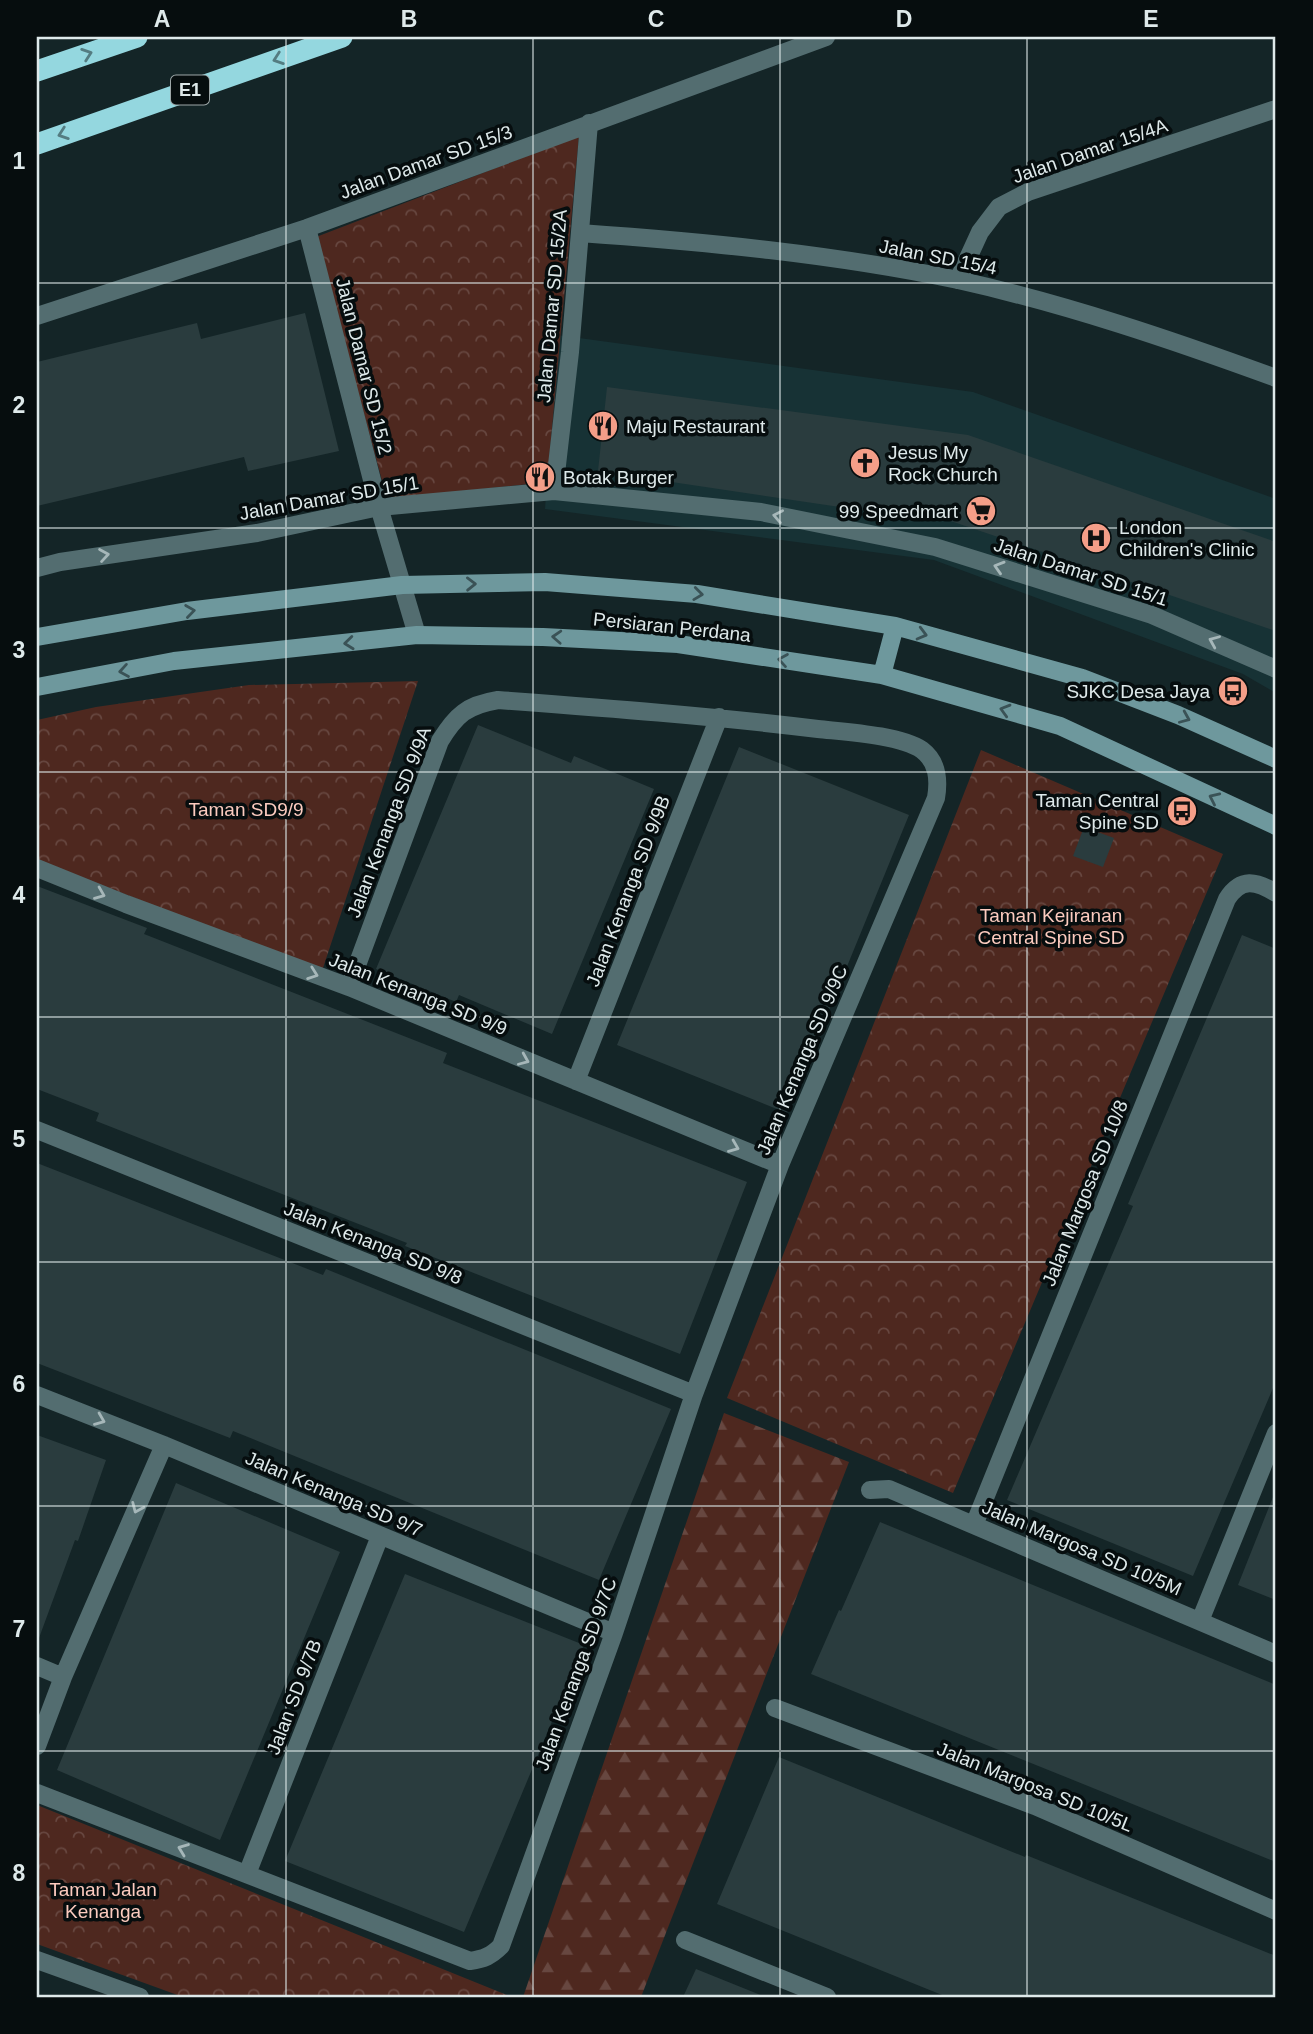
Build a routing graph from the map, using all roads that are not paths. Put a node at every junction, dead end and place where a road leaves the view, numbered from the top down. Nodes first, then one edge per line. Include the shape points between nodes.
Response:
1 (137, 37) edge
2 (342, 37) edge
3 (826, 37) edge
4 (37, 71) edge
5 (1276, 109) edge
6 (589, 124) junction
7 (37, 144) edge
8 (307, 228) junction
9 (580, 233) junction
10 (958, 280) junction
11 (37, 316) edge
12 (1276, 378) edge
13 (554, 491) junction
14 (379, 507) junction
15 (37, 568) edge
16 (402, 585) junction
17 (895, 626) junction
18 (417, 635) junction
19 (37, 637) edge
20 (1276, 668) edge
21 (882, 675) junction
22 (37, 687) edge
23 (719, 717) junction
24 (920, 749) joint
25 (1276, 759) edge
26 (1276, 826) edge
27 (37, 868) edge
28 (1276, 893) edge
29 (349, 987) junction
30 (576, 1082) junction
31 (37, 1130) edge
32 (780, 1165) junction
33 (694, 1394) junction
34 (37, 1395) edge
35 (1276, 1433) edge
36 (164, 1446) junction
37 (870, 1490) dead end
38 (974, 1525) junction
39 (380, 1536) junction
40 (1200, 1621) junction
41 (614, 1633) junction
42 (1276, 1654) edge
43 (37, 1666) edge
44 (63, 1678) junction
45 (775, 1708) dead end
46 (37, 1746) edge
47 (37, 1793) edge
48 (247, 1874) junction
49 (1276, 1911) edge
50 (685, 1940) dead end
51 (37, 1959) edge
52 (140, 1997) edge
53 (827, 1997) edge

4 -> 1 highway
2 -> 7 highway, E1
3 - 6 street, Jalan Damar SD 15/3
5 - 10 street, Jalan Damar 15/4A via 1028,192 999,207 980,232
6 - 8 street, Jalan Damar SD 15/3
6 - 9 street, Jalan Damar SD 15/2A
8 - 11 street, Jalan Damar SD 15/3
8 - 14 street, Jalan Damar SD 15/2
9 - 10 street, Jalan SD 15/4 via 732,244
9 - 13 street, Jalan Damar SD 15/2A
10 - 12 street, Jalan SD 15/4 via 1069,309
13 - 14 street, Jalan Damar SD 15/1
20 -> 13 street, Jalan Damar SD 15/1 via 1152,615 935,547 761,512
15 -> 14 street, Jalan Damar SD 15/1 via 257,533
14 - 16 street, Jalan Damar SD 15/2
16 -> 17 main road, Persiaran Perdana via 545,582 697,594
16 - 18 street, Jalan Damar SD 15/2
19 -> 16 main road, Persiaran Perdana via 187,611
17 - 21 main road
17 -> 25 main road, Persiaran Perdana via 1082,678
21 -> 18 main road, Persiaran Perdana via 678,644
18 -> 22 main road, Persiaran Perdana via 174,662
26 -> 21 main road, Persiaran Perdana via 1060,726
23 - 24 street, Jalan Kenanga SD 9/9A via 885,737
23 - 29 street, Jalan Kenanga SD 9/9A via 498,701 465,710 440,741
23 - 30 street, Jalan Kenanga SD 9/9B
24 - 32 street, Jalan Kenanga SD 9/9C via 931,758 936,771 936,798
27 -> 29 street, Jalan Kenanga SD 9/9
28 - 38 street, Jalan Margosa SD 10/8 via 1265,886 1243,884 1227,899
29 -> 30 street, Jalan Kenanga SD 9/9
30 -> 32 street, Jalan Kenanga SD 9/9
31 - 33 street, Jalan Kenanga SD 9/8
32 - 33 street, Jalan Kenanga SD 9/9C
33 - 41 street, Jalan Kenanga SD 9/7C
34 -> 36 street, Jalan Kenanga SD 9/7
35 - 40 street
36 - 39 street, Jalan Kenanga SD 9/7
36 -> 44 street
37 - 38 street, Jalan Margosa SD 10/5M via 889,1489
38 - 40 street, Jalan Margosa SD 10/5M
39 - 41 street, Jalan Kenanga SD 9/7
39 - 48 street, Jalan SD 9/7B
40 - 42 street, Jalan Margosa SD 10/5M
41 - 48 street, Jalan Kenanga SD 9/7C via 501,1946 493,1954 470,1961
43 - 44 street
44 - 46 street
45 - 49 street, Jalan Margosa SD 10/5L via 1035,1807
48 -> 47 street
50 - 53 street
51 - 52 street

